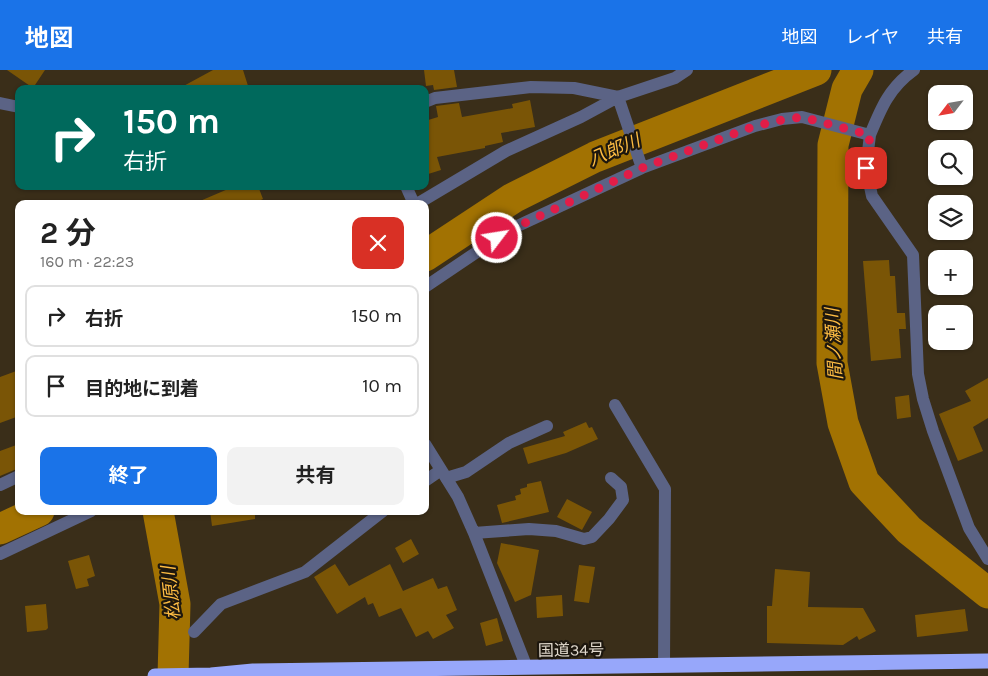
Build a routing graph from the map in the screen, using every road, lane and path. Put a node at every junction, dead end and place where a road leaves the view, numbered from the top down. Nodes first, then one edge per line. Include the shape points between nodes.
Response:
1 (687, 70) edge
2 (914, 70) edge
3 (429, 101) edge
4 (620, 101) junction
5 (0, 103) edge
6 (15, 106) edge
7 (868, 135) junction
8 (642, 168) junction
9 (423, 200) edge
10 (429, 284) edge
11 (615, 405) dead end
12 (548, 426) dead end
13 (429, 450) edge
14 (444, 474) junction
15 (15, 478) edge
16 (611, 478) dead end
17 (429, 480) edge
18 (0, 485) edge
19 (83, 515) edge
20 (378, 515) edge
21 (474, 533) junction
22 (0, 554) edge
23 (988, 559) edge
24 (194, 632) dead end
25 (988, 661) edge
26 (664, 666) junction
27 (520, 671) edge
28 (254, 673) edge
29 (432, 673) edge
30 (154, 676) edge

1 - 4 street
2 - 7 street via 893,88
3 - 4 street via 531,87 574,88
4 - 8 street
4 - 9 street via 506,151
5 - 6 street
7 - 8 street via 802,117 755,126
7 - 23 street via 866,168 872,196 913,255 918,374 923,399 969,528
8 - 10 street via 512,229
11 - 26 street via 665,489
12 - 14 street via 509,443 466,472
13 - 14 street
14 - 17 street
14 - 21 street
15 - 18 street
16 - 21 street via 621,487 623,500 592,537 584,539 529,528
19 - 22 street
20 - 24 street via 305,572 221,604
21 - 27 street
25 - 26 highway, 国道34号
26 - 27 highway, 国道34号
27 - 29 highway, 国道34号
28 - 29 highway, 国道34号
28 - 30 highway, 国道34号

